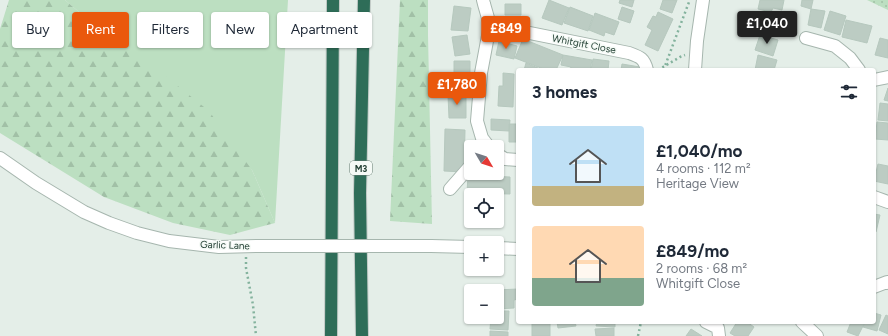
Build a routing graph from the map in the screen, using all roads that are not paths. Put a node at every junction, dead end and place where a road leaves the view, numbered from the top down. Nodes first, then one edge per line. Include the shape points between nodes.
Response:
1 (333, 0) edge
2 (364, 0) edge
3 (483, 0) edge
4 (703, 0) edge
5 (490, 25) junction
6 (806, 38) dead end
7 (647, 68) edge
8 (695, 68) edge
9 (858, 68) edge
10 (888, 77) edge
11 (876, 80) edge
12 (483, 140) edge
13 (0, 158) edge
14 (504, 158) edge
15 (516, 160) edge
16 (464, 173) edge
17 (450, 189) dead end
18 (876, 198) edge
19 (888, 202) edge
20 (464, 247) edge
21 (504, 248) edge
22 (516, 248) edge
23 (888, 274) edge
24 (888, 282) edge
25 (876, 286) edge
26 (710, 324) edge
27 (804, 324) edge
28 (331, 336) edge
29 (362, 336) edge
30 (719, 336) edge
31 (817, 336) edge

1 - 28 highway
2 - 29 highway, M3 via 360,194
3 - 5 street
4 - 8 street
5 - 7 street, Whitgift Close via 629,53 640,57
5 - 12 street via 481,73 477,121
6 - 9 street via 835,46
10 - 11 street
13 - 20 street, Garlic Lane, bridge via 84,212 137,233 169,241 219,247
14 - 15 street
16 - 17 street
18 - 19 street
21 - 22 street
23 - 24 street
24 - 25 street
26 - 30 street via 718,328
27 - 31 street

